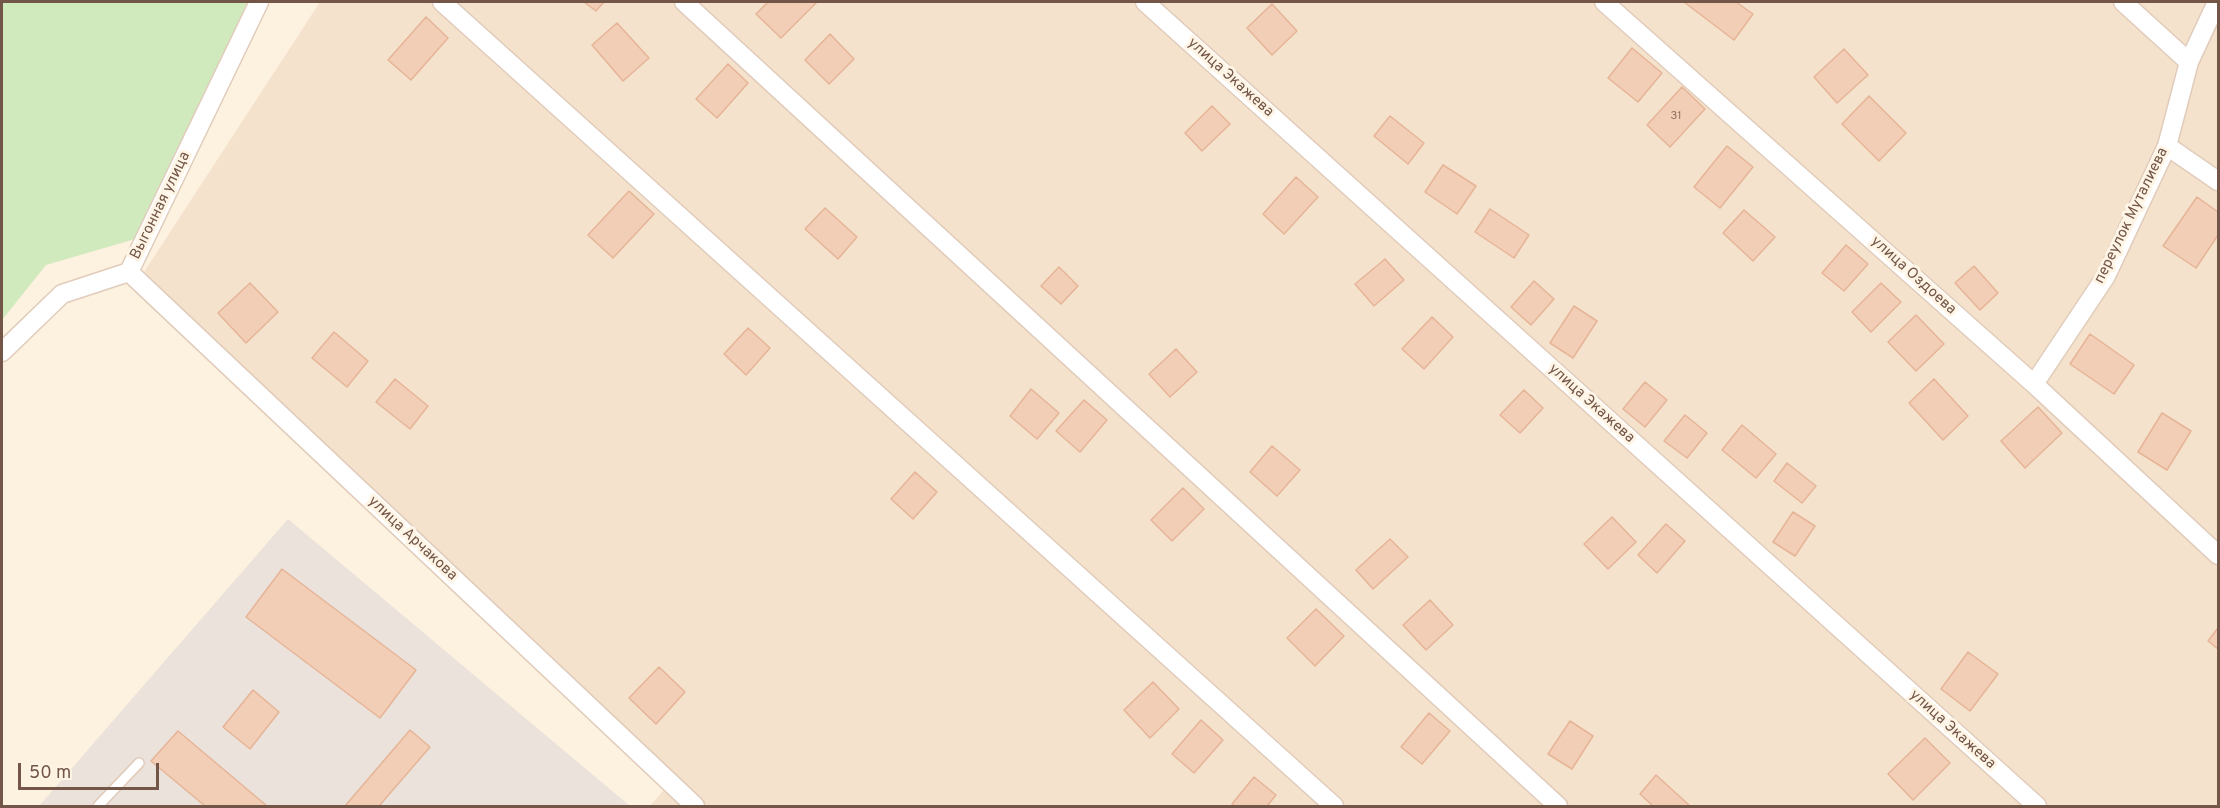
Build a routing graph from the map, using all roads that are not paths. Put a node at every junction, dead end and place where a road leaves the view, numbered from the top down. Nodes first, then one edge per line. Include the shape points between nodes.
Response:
1 (259, 2) edge
2 (442, 2) edge
3 (684, 2) edge
4 (1145, 2) edge
5 (1604, 2) edge
6 (2123, 2) edge
7 (2217, 2) edge
8 (2189, 62) junction
9 (2167, 146) junction
10 (2218, 181) edge
11 (129, 272) junction
12 (2, 352) edge
13 (2034, 384) junction
14 (2218, 555) edge
15 (139, 763) dead end
16 (99, 807) edge
17 (695, 807) edge
18 (1334, 807) edge
19 (1558, 807) edge
20 (2037, 807) edge

1 - 11 street, Выгонная улица
2 - 18 street
3 - 19 street
4 - 20 street, улица Экажева
5 - 13 street, улица Оздоева
6 - 8 street
7 - 8 street, переулок Муталиева
8 - 9 street, переулок Муталиева
9 - 10 street
9 - 13 street, переулок Муталиева via 2106,276
11 - 12 street, Выгонная улица via 62,294
11 - 17 street, улица Арчакова
13 - 14 street, улица Оздоева
15 - 16 lane

